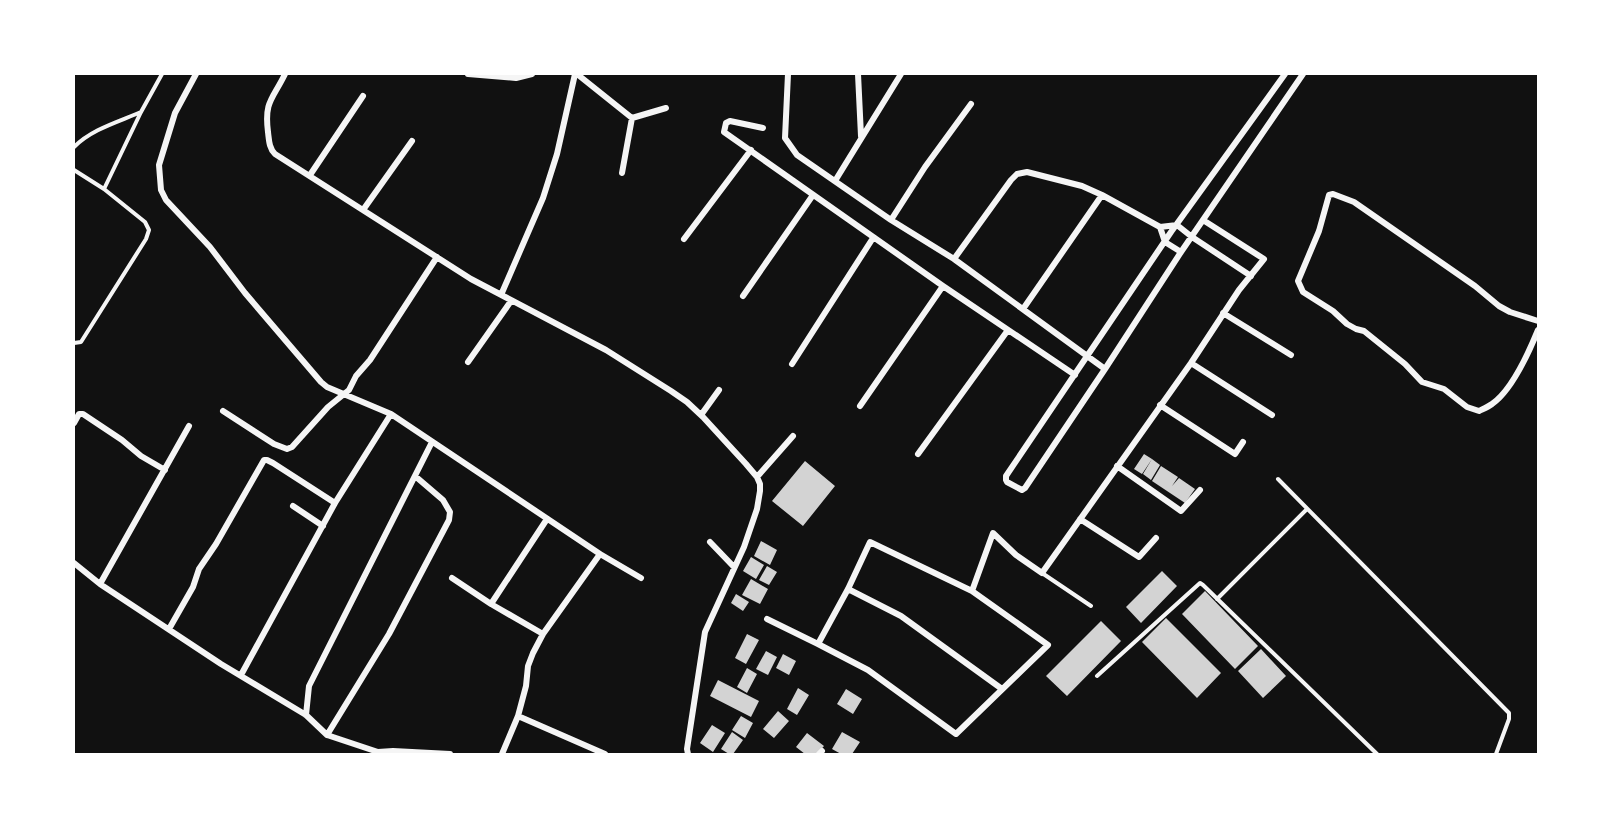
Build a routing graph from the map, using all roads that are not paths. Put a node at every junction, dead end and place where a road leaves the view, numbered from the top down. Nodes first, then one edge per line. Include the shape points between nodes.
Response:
1 (162, 74) edge
2 (196, 74) edge
3 (282, 74) edge
4 (468, 74) edge
5 (532, 74) edge
6 (576, 74) edge
7 (788, 74) edge
8 (858, 74) edge
9 (901, 74) edge
10 (1285, 74) edge
11 (1303, 74) edge
12 (363, 96) dead end
13 (971, 104) dead end
14 (666, 108) dead end
15 (141, 112) junction
16 (632, 118) junction
17 (763, 128) dead end
18 (861, 138) junction
19 (412, 141) dead end
20 (74, 147) edge
21 (751, 150) junction
22 (74, 170) edge
23 (622, 173) dead end
24 (310, 175) junction
25 (835, 181) junction
26 (104, 189) junction
27 (813, 195) junction
28 (1102, 195) junction
29 (363, 210) junction
30 (891, 220) junction
31 (1203, 220) junction
32 (1177, 225) junction
33 (1160, 227) junction
34 (1192, 237) junction
35 (873, 238) junction
36 (684, 239) dead end
37 (1165, 242) junction
38 (1181, 252) junction
39 (437, 257) junction
40 (954, 259) junction
41 (1251, 276) junction
42 (943, 286) junction
43 (501, 295) junction
44 (743, 296) dead end
45 (511, 301) junction
46 (1023, 309) junction
47 (1223, 313) junction
48 (1539, 321) edge
49 (1008, 330) junction
50 (1539, 330) edge
51 (74, 343) edge
52 (1291, 355) dead end
53 (1087, 357) junction
54 (468, 362) dead end
55 (1191, 363) junction
56 (792, 364) dead end
57 (1105, 369) junction
58 (1076, 375) junction
59 (719, 390) dead end
60 (348, 392) junction
61 (1160, 405) junction
62 (860, 406) dead end
63 (223, 411) dead end
64 (391, 414) junction
65 (701, 415) junction
66 (1272, 415) dead end
67 (74, 423) edge
68 (189, 426) dead end
69 (793, 436) dead end
70 (432, 442) junction
71 (1243, 442) dead end
72 (918, 454) dead end
73 (1117, 466) junction
74 (165, 470) junction
75 (415, 476) junction
76 (757, 477) junction
77 (1278, 479) dead end
78 (1200, 490) dead end
79 (335, 503) junction
80 (293, 506) dead end
81 (1307, 508) junction
82 (547, 519) junction
83 (1080, 519) junction
84 (323, 526) junction
85 (1156, 538) dead end
86 (710, 542) dead end
87 (600, 554) junction
88 (74, 562) edge
89 (735, 567) junction
90 (1042, 573) junction
91 (452, 578) dead end
92 (641, 578) dead end
93 (100, 584) junction
94 (848, 589) junction
95 (972, 591) junction
96 (1217, 599) junction
97 (491, 604) junction
98 (1091, 606) dead end
99 (767, 620) dead end
100 (169, 629) junction
101 (543, 634) junction
102 (818, 644) junction
103 (242, 675) junction
104 (1097, 676) dead end
105 (1002, 689) junction
106 (306, 715) junction
107 (518, 716) junction
108 (327, 735) junction
109 (450, 754) edge
110 (502, 754) edge
111 (605, 754) edge
112 (688, 754) edge
113 (1377, 754) edge
114 (1496, 754) edge

1 - 15 lane
2 - 60 street via 175,113 159,165 161,190 321,382
3 - 24 street via 267,110 270,145 275,154
4 - 5 street via 516,78
6 - 16 street
6 - 43 street via 543,198
7 - 25 street via 785,138 797,155
8 - 18 street
9 - 18 street
10 - 32 street
11 - 31 street
12 - 24 street
13 - 30 street
14 - 16 street
15 - 20 lane via 91,133
15 - 26 lane
16 - 23 street
17 - 21 street via 726,123 724,132
18 - 25 street
19 - 29 street
21 - 27 street
21 - 36 street
22 - 26 lane
24 - 29 street
25 - 30 street
26 - 51 lane via 145,222 148,230 81,342
27 - 35 street
27 - 44 street
28 - 33 street
28 - 40 street via 1027,172 1017,174
28 - 46 street
29 - 39 street
30 - 40 street
31 - 34 street
31 - 41 street via 1264,259
32 - 33 street
32 - 34 street
32 - 37 street
33 - 37 street
34 - 38 street
34 - 41 street
35 - 42 street
35 - 56 street
37 - 38 street
37 - 53 street
38 - 57 street
39 - 43 street
39 - 60 street
40 - 46 street
41 - 47 street
42 - 49 street
42 - 62 street
43 - 45 street
45 - 54 street
45 - 65 street via 627,362
46 - 53 street
47 - 52 street
47 - 55 street
48 - 50 street via 1499,306 1354,202 1329,195 1299,286 1347,324 1372,336 1422,382 1444,389 1479,411 1494,403 1512,382
49 - 58 street
49 - 72 street
53 - 57 street
53 - 58 street
55 - 61 street
55 - 66 street
57 - 58 street via 1025,488 1007,482 1006,476
59 - 65 street
60 - 63 street via 287,449
60 - 64 street
61 - 71 street via 1235,454
61 - 73 street
64 - 70 street
64 - 79 street
65 - 76 street
67 - 74 street via 81,413
68 - 74 street
69 - 76 street
70 - 75 street
70 - 82 street
73 - 78 street via 1181,511
73 - 83 street
74 - 93 street
75 - 106 street via 309,686
75 - 108 street via 442,500 450,512 449,520 389,634
76 - 89 street via 757,509
77 - 81 lane
79 - 84 street
79 - 100 street via 264,460 204,560
80 - 84 street
81 - 96 lane
81 - 114 lane via 1509,713
82 - 87 street
82 - 97 street
83 - 85 street via 1139,557
83 - 90 street
84 - 103 street
86 - 89 street
87 - 92 street
87 - 101 street
88 - 93 street
89 - 112 street via 705,632
90 - 95 street via 993,533
90 - 98 lane
91 - 97 street
93 - 100 street
94 - 95 street via 870,542
94 - 102 street
94 - 105 street via 901,616
95 - 105 street via 1048,645
96 - 104 lane via 1200,583
96 - 113 lane
97 - 101 street
99 - 102 street
100 - 103 street
101 - 107 street via 528,666
102 - 105 street via 868,670 956,734
103 - 106 street
106 - 108 street
107 - 110 street
107 - 111 street
108 - 109 street via 378,752

